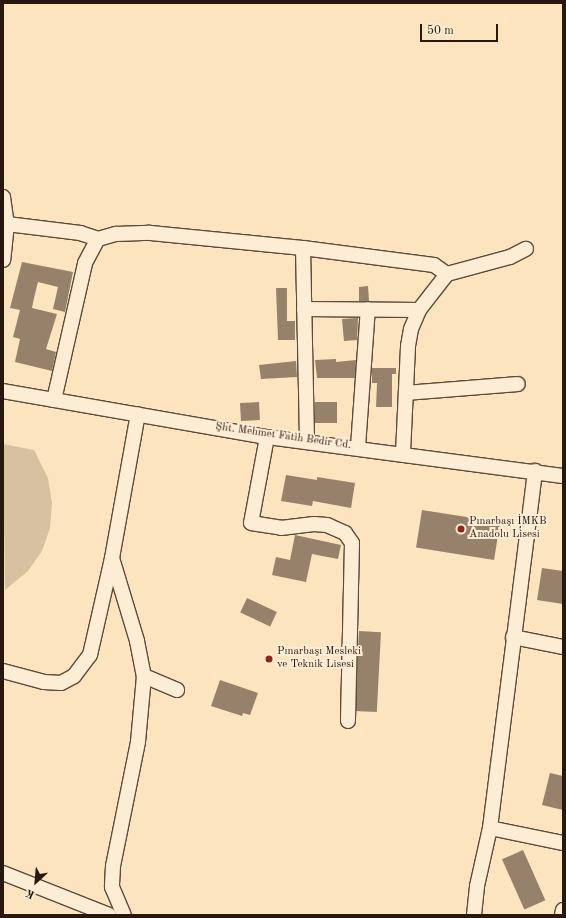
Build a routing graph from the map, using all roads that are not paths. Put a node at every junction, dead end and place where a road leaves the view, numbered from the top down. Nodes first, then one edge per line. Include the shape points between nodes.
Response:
1 (3, 197) edge
2 (7, 224) junction
3 (98, 238) junction
4 (4, 246) edge
5 (303, 248) junction
6 (526, 249) dead end
7 (3, 260) edge
8 (446, 274) junction
9 (304, 308) junction
10 (368, 309) junction
11 (419, 310) junction
12 (518, 384) dead end
13 (3, 391) edge
14 (406, 393) junction
15 (54, 400) junction
16 (138, 414) junction
17 (267, 437) junction
18 (307, 442) junction
19 (358, 447) junction
20 (404, 453) junction
21 (535, 471) junction
22 (563, 476) edge
23 (112, 558) junction
24 (513, 637) junction
25 (563, 647) edge
26 (3, 671) edge
27 (144, 676) junction
28 (177, 690) dead end
29 (348, 720) dead end
30 (490, 828) junction
31 (563, 843) edge
32 (3, 873) edge
33 (563, 910) edge
34 (109, 915) edge
35 (124, 915) edge
36 (474, 915) edge
37 (562, 915) edge

1 - 2 street
2 - 3 street via 80,233
2 - 4 street
3 - 5 street via 116,234 150,233
3 - 15 street via 85,263
4 - 7 street
5 - 8 street via 434,264
5 - 9 street
6 - 8 street via 510,257
8 - 11 street
9 - 10 street
9 - 18 street
10 - 11 street
10 - 19 street
11 - 14 street via 411,329 408,346
12 - 14 street
13 - 15 street, Şht. Mehmet Fatih Bedir Cd.
14 - 20 street
15 - 16 street, Şht. Mehmet Fatih Bedir Cd.
16 - 17 street, Şht. Mehmet Fatih Bedir Cd.
16 - 23 street
17 - 18 street, Şht. Mehmet Fatih Bedir Cd.
17 - 29 street via 251,524 281,528 327,525 345,532 352,543
18 - 19 street, Şht. Mehmet Fatih Bedir Cd.
19 - 20 street, Şht. Mehmet Fatih Bedir Cd.
20 - 21 street, Şht. Mehmet Fatih Bedir Cd.
21 - 22 street, Şht. Mehmet Fatih Bedir Cd.
21 - 24 street
23 - 26 street via 90,655 74,676 61,683 44,682
23 - 27 street via 137,641
24 - 25 street
24 - 30 street
27 - 28 street
27 - 35 street via 138,742 113,866 112,887
30 - 31 street
30 - 36 street via 477,886
32 - 34 street
33 - 37 street

